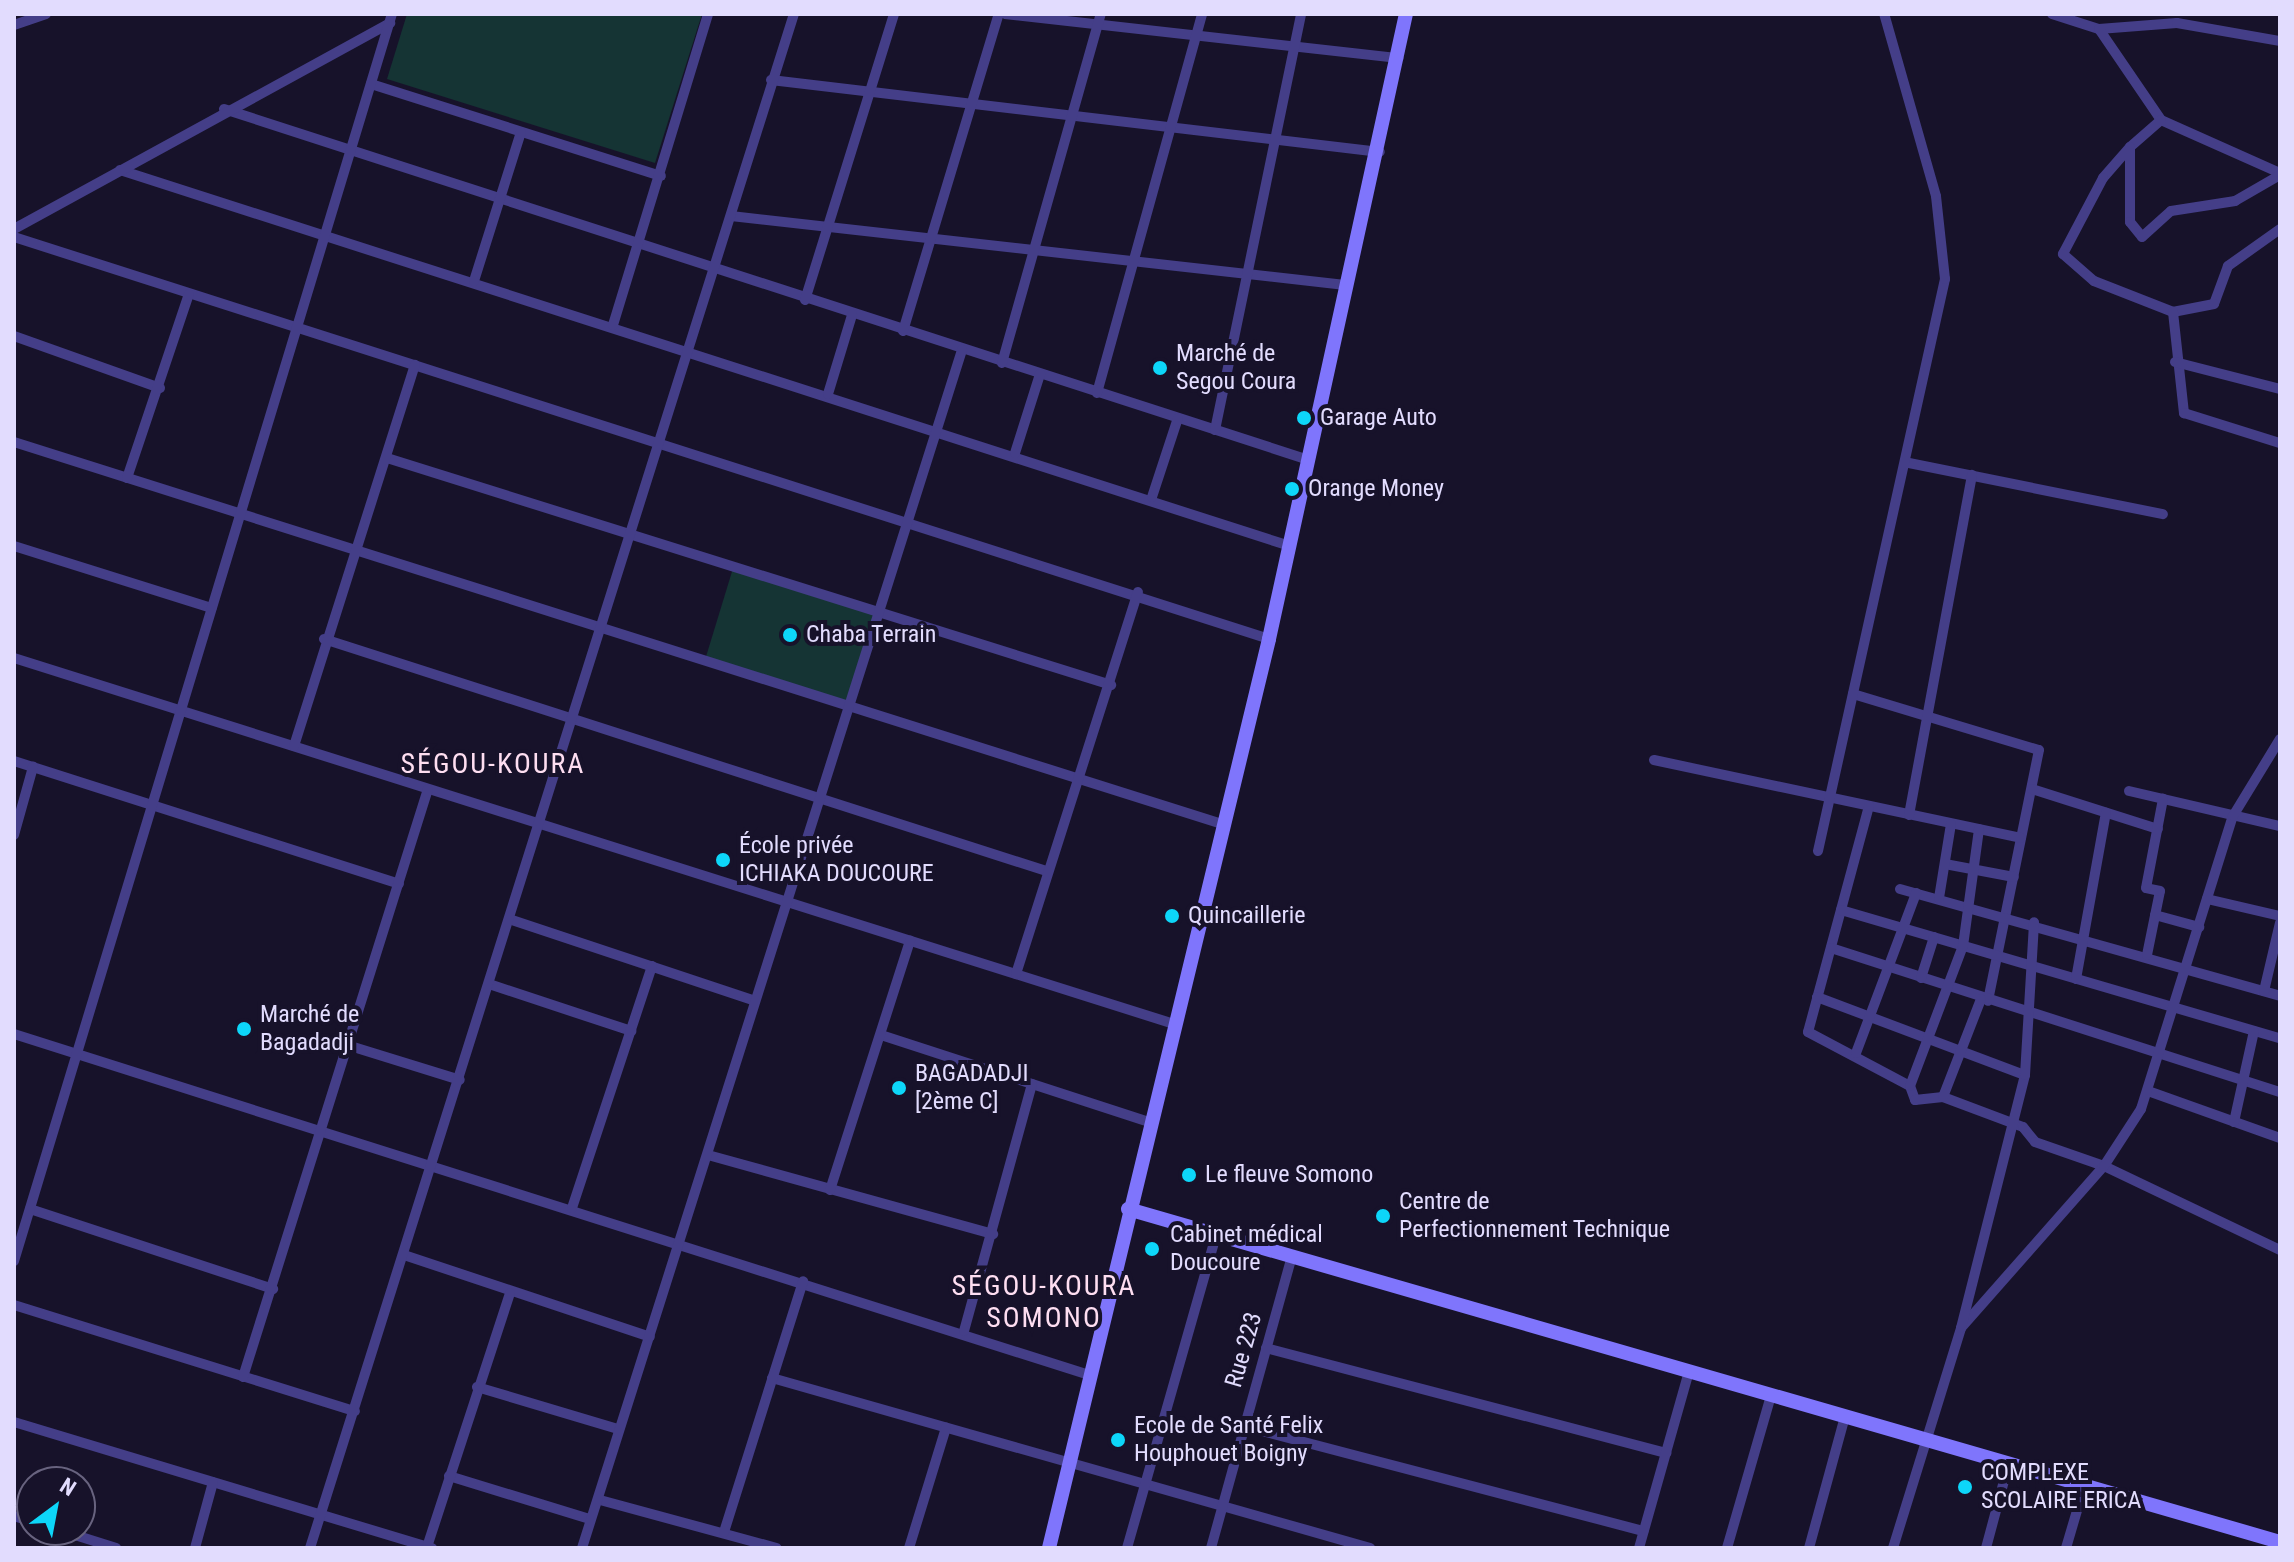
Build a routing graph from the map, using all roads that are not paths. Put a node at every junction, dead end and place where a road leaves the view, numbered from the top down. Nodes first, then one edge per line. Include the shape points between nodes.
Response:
1 (46, 14) edge
2 (708, 14) edge
3 (794, 14) edge
4 (894, 14) edge
5 (1002, 14) edge
6 (1101, 14) edge
7 (1202, 14) edge
8 (1301, 14) edge
9 (1406, 14) edge
10 (1884, 14) edge
11 (2052, 14) edge
12 (391, 19) edge
13 (14, 25) edge
14 (1098, 26) junction
15 (2099, 29) junction
16 (1197, 39) junction
17 (2280, 41) edge
18 (1295, 49) junction
19 (1399, 58) junction
20 (771, 80) junction
21 (371, 84) junction
22 (867, 91) junction
23 (972, 104) junction
24 (224, 109) junction
25 (1072, 116) junction
26 (2161, 120) junction
27 (1172, 127) junction
28 (521, 132) junction
29 (1276, 140) junction
30 (2130, 147) junction
31 (351, 151) junction
32 (1380, 152) junction
33 (120, 170) junction
34 (2280, 174) edge
35 (661, 176) junction
36 (498, 201) junction
37 (731, 216) junction
38 (828, 227) junction
39 (14, 229) edge
40 (2280, 229) edge
41 (326, 233) junction
42 (14, 237) edge
43 (931, 238) junction
44 (637, 247) junction
45 (1034, 249) junction
46 (1134, 261) junction
47 (714, 271) junction
48 (1247, 274) junction
49 (474, 281) junction
50 (1345, 285) junction
51 (189, 294) junction
52 (805, 300) junction
53 (2173, 312) junction
54 (852, 315) junction
55 (613, 325) junction
56 (297, 327) junction
57 (903, 331) junction
58 (14, 336) edge
59 (688, 349) junction
60 (962, 350) junction
61 (2175, 362) junction
62 (1002, 363) junction
63 (415, 365) junction
64 (1040, 374) junction
65 (160, 388) junction
66 (2280, 389) edge
67 (1097, 393) junction
68 (828, 394) junction
69 (1178, 418) junction
70 (937, 428) junction
71 (1215, 430) junction
72 (659, 441) junction
73 (14, 442) edge
74 (2280, 443) edge
75 (1015, 453) junction
76 (387, 458) junction
77 (1309, 460) junction
78 (1909, 463) junction
79 (1972, 475) junction
80 (127, 478) junction
81 (1152, 497) junction
82 (2163, 514) dead end
83 (240, 515) junction
84 (908, 520) junction
85 (632, 533) junction
86 (14, 546) edge
87 (1290, 546) junction
88 (353, 549) junction
89 (1138, 592) junction
90 (212, 608) junction
91 (877, 610) junction
92 (599, 626) junction
93 (324, 639) junction
94 (1269, 639) junction
95 (14, 658) edge
96 (1111, 685) junction
97 (1853, 694) junction
98 (847, 705) junction
99 (181, 710) junction
100 (1928, 716) junction
101 (569, 717) junction
102 (2280, 739) edge
103 (294, 746) junction
104 (1654, 760) dead end
105 (14, 761) edge
106 (33, 767) junction
107 (1077, 777) junction
108 (428, 789) junction
109 (2032, 789) junction
110 (2129, 791) dead end
111 (817, 797) junction
112 (1830, 798) junction
113 (2163, 799) junction
114 (152, 805) junction
115 (1869, 806) junction
116 (2106, 813) junction
117 (1909, 815) junction
118 (2233, 816) junction
119 (539, 823) junction
120 (1222, 824) junction
121 (1951, 824) junction
122 (2280, 826) edge
123 (1979, 829) junction
124 (2158, 829) junction
125 (14, 835) edge
126 (2021, 838) junction
127 (1818, 851) dead end
128 (1945, 864) junction
129 (1974, 869) junction
130 (1046, 871) junction
131 (2014, 877) junction
132 (399, 884) junction
133 (1900, 889) dead end
134 (1916, 893) junction
135 (1939, 898) junction
136 (2207, 899) junction
137 (787, 902) junction
138 (1969, 905) junction
139 (1841, 910) junction
140 (2005, 914) junction
141 (2155, 915) junction
142 (2280, 916) edge
143 (509, 919) junction
144 (2034, 922) junction
145 (2280, 923) edge
146 (2199, 927) junction
147 (1903, 928) junction
148 (2084, 935) junction
149 (1934, 937) junction
150 (910, 941) junction
151 (1963, 946) junction
152 (1831, 948) junction
153 (2277, 948) edge
154 (1996, 955) junction
155 (2147, 955) junction
156 (2028, 965) junction
157 (652, 966) junction
158 (1889, 967) junction
159 (2186, 967) junction
160 (1016, 974) junction
161 (1921, 978) junction
162 (2076, 979) junction
163 (489, 984) junction
164 (1949, 988) junction
165 (2264, 991) junction
166 (2280, 996) edge
167 (1817, 997) junction
168 (1984, 1000) junction
169 (755, 1001) junction
170 (2177, 1008) junction
171 (2024, 1013) junction
172 (1871, 1016) junction
173 (1171, 1023) junction
174 (631, 1031) junction
175 (2254, 1031) junction
176 (14, 1034) edge
177 (881, 1035) junction
178 (2280, 1038) edge
179 (1930, 1039) junction
180 (347, 1045) junction
181 (1959, 1050) junction
182 (77, 1053) junction
183 (1856, 1053) junction
184 (2160, 1057) junction
185 (2025, 1075) junction
186 (460, 1080) junction
187 (2243, 1081) junction
188 (1032, 1084) junction
189 (1910, 1086) junction
190 (2148, 1091) junction
191 (2280, 1092) edge
192 (1943, 1097) junction
193 (1148, 1122) junction
194 (2234, 1122) junction
195 (2010, 1125) junction
196 (319, 1129) junction
197 (2280, 1138) edge
198 (708, 1155) junction
199 (432, 1164) junction
200 (2104, 1166) junction
201 (830, 1190) junction
202 (572, 1208) junction
203 (30, 1209) junction
204 (1128, 1209) junction
205 (1217, 1233) junction
206 (993, 1234) junction
207 (679, 1242) junction
208 (2280, 1250) edge
209 (404, 1255) junction
210 (1292, 1256) junction
211 (14, 1261) edge
212 (803, 1281) junction
213 (273, 1289) junction
214 (510, 1293) junction
215 (14, 1305) edge
216 (1961, 1328) junction
217 (964, 1331) junction
218 (650, 1337) junction
219 (1266, 1348) junction
220 (1089, 1375) junction
221 (1688, 1375) junction
222 (243, 1377) junction
223 (772, 1378) junction
224 (477, 1387) junction
225 (1770, 1399) junction
226 (355, 1411) junction
227 (1844, 1420) junction
228 (14, 1422) edge
229 (1243, 1426) junction
230 (946, 1428) junction
231 (618, 1429) junction
232 (1926, 1443) junction
233 (1666, 1453) junction
234 (1069, 1463) junction
235 (2008, 1466) junction
236 (449, 1476) junction
237 (213, 1482) junction
238 (1146, 1484) junction
239 (2084, 1487) junction
240 (600, 1500) junction
241 (1222, 1506) junction
242 (320, 1514) junction
243 (590, 1519) junction
244 (1643, 1531) junction
245 (724, 1532) junction
246 (96, 1542) edge
247 (2280, 1542) edge
248 (430, 1547) edge
249 (116, 1548) edge
250 (195, 1548) edge
251 (310, 1548) edge
252 (582, 1548) edge
253 (777, 1548) edge
254 (909, 1548) edge
255 (1049, 1548) edge
256 (1127, 1548) edge
257 (1211, 1548) edge
258 (1370, 1548) edge
259 (1639, 1548) edge
260 (1727, 1548) edge
261 (1809, 1548) edge
262 (1893, 1548) edge
263 (1986, 1548) edge
264 (2066, 1548) edge

1 - 13 street
2 - 35 street
3 - 20 street
4 - 22 street
5 - 14 street
5 - 23 street
6 - 14 street
7 - 16 street
8 - 18 street
9 - 19 street
10 - 78 street via 1936,196 1945,279
11 - 15 street
12 - 21 street
12 - 24 street
14 - 16 street
14 - 25 street
15 - 17 street via 2177,23
15 - 26 street
16 - 18 street
16 - 27 street
18 - 19 street
18 - 29 street
19 - 32 street
20 - 22 street
20 - 37 street
21 - 28 street
21 - 31 street
22 - 23 street
22 - 38 street
23 - 25 street
23 - 43 street
24 - 31 street
24 - 33 street
25 - 27 street
25 - 45 street
26 - 30 street
26 - 34 street
27 - 29 street
27 - 46 street
28 - 35 street
28 - 36 street
29 - 32 street
29 - 48 street
30 - 34 street via 2130,222 2142,237 2171,211 2235,201
30 - 53 street via 2095,190 2063,254 2094,281
31 - 36 street
31 - 41 street
32 - 50 street
33 - 39 street
33 - 41 street
35 - 44 street
36 - 44 street
36 - 49 street
37 - 38 street
37 - 47 street
38 - 43 street
38 - 52 street
40 - 53 street via 2228,266 2214,304
41 - 49 street
41 - 56 street
42 - 51 street
43 - 45 street
43 - 57 street
44 - 47 street
44 - 55 street
45 - 46 street
45 - 62 street
46 - 48 street
46 - 67 street
47 - 52 street
47 - 59 street
48 - 50 street
48 - 71 street
49 - 55 street
50 - 77 street
51 - 56 street
51 - 65 street
52 - 54 street
53 - 61 street
54 - 57 street
54 - 68 street
55 - 59 street
56 - 63 street
56 - 83 street
57 - 60 street
58 - 65 street
59 - 68 street
59 - 72 street
60 - 62 street
60 - 70 street
61 - 66 street
61 - 74 street via 2184,413
62 - 64 street
63 - 72 street
63 - 76 street
64 - 67 street
64 - 75 street
65 - 80 street
67 - 69 street
68 - 70 street
69 - 71 street
69 - 81 street
70 - 75 street
70 - 84 street
71 - 77 street
72 - 84 street
72 - 85 street
73 - 80 street
75 - 81 street
76 - 85 street
76 - 88 street
77 - 87 street
78 - 79 street
78 - 97 street
79 - 82 street
79 - 100 street
80 - 83 street
81 - 87 street
83 - 88 street
83 - 90 street
84 - 89 street
84 - 91 street
85 - 91 street
85 - 92 street
86 - 90 street
87 - 94 street
88 - 92 street
88 - 93 street
89 - 94 street
89 - 96 street
90 - 99 street
91 - 96 street
91 - 98 street
92 - 98 street
92 - 101 street
93 - 101 street
93 - 103 street
94 - 120 street
95 - 99 street
96 - 107 street
97 - 100 street
97 - 112 street
98 - 107 street
98 - 111 street
99 - 103 street
99 - 114 street
100 - 109 street via 2039,750
100 - 117 street
101 - 111 street
101 - 119 street
102 - 118 street
103 - 108 street
104 - 112 street
105 - 106 street
106 - 114 street
106 - 125 street
107 - 120 street
107 - 130 street
108 - 119 street
108 - 132 street
109 - 116 street
109 - 126 street
110 - 113 street
111 - 130 street
111 - 137 street
112 - 115 street
112 - 127 street
113 - 118 street
113 - 124 street
114 - 132 street
114 - 182 street
115 - 117 street
115 - 139 street
116 - 124 street
116 - 148 street
117 - 121 street
118 - 122 street
118 - 136 street
119 - 137 street
119 - 143 street
120 - 173 street
121 - 123 street
121 - 128 street
123 - 126 street
123 - 129 street
124 - 141 street via 2146,888 2160,891
126 - 131 street
128 - 129 street
128 - 135 street
129 - 131 street
129 - 138 street
130 - 160 street
131 - 140 street
132 - 180 street
133 - 134 street
134 - 135 street
134 - 147 street
135 - 138 street
136 - 142 street
136 - 146 street
137 - 150 street
137 - 169 street
138 - 140 street
138 - 151 street
139 - 147 street
139 - 152 street
140 - 144 street
140 - 154 street
141 - 146 street
141 - 155 street
143 - 157 street
143 - 163 street
144 - 148 street
144 - 156 street
145 - 153 street
146 - 159 street
147 - 149 street
147 - 158 street
148 - 155 street
148 - 162 street
149 - 151 street
149 - 161 street
150 - 160 street
150 - 177 street
151 - 154 street
151 - 164 street
152 - 158 street
152 - 167 street
153 - 165 street
154 - 156 street
154 - 168 street
155 - 159 street
156 - 162 street
156 - 171 street
157 - 169 street
157 - 174 street
158 - 161 street
158 - 172 street
159 - 165 street
159 - 170 street
160 - 173 street
161 - 164 street
162 - 170 street
163 - 174 street
163 - 186 street
164 - 168 street
164 - 179 street
165 - 166 street
167 - 172 street
167 - 183 street via 1808,1032
168 - 171 street
168 - 181 street
169 - 198 street
170 - 175 street
170 - 184 street
171 - 184 street
171 - 185 street
172 - 179 street
172 - 183 street
173 - 193 street
174 - 202 street
175 - 178 street
175 - 187 street
176 - 182 street
177 - 188 street
177 - 201 street
179 - 181 street
179 - 189 street
180 - 186 street
180 - 196 street
181 - 185 street
181 - 192 street
182 - 196 street
182 - 203 street
183 - 189 street
184 - 187 street
184 - 190 street
185 - 195 street
186 - 199 street
187 - 191 street
187 - 194 street
188 - 193 street
188 - 206 street
189 - 192 street via 1915,1100
190 - 194 street
190 - 200 street
192 - 195 street
193 - 204 street
194 - 197 street
195 - 200 street via 2057,1153
195 - 216 street
196 - 199 street
196 - 213 street
198 - 201 street
198 - 207 street
199 - 202 street
199 - 209 street
200 - 208 street
200 - 216 street
201 - 206 street
202 - 207 street
203 - 211 street
203 - 213 street
204 - 205 street
204 - 220 street
205 - 210 street
205 - 238 street
206 - 217 street
207 - 212 street
207 - 218 street
209 - 214 street
209 - 226 street
210 - 219 street, Rue 223
210 - 221 street
212 - 217 street
212 - 223 street
213 - 222 street
214 - 218 street
214 - 224 street
215 - 222 street
216 - 232 street
217 - 220 street
218 - 231 street
219 - 229 street, Rue 223
219 - 233 street
220 - 234 street
221 - 225 street
221 - 233 street
222 - 226 street
223 - 230 street
223 - 245 street
224 - 231 street
224 - 236 street
225 - 227 street
225 - 260 street
226 - 242 street
227 - 232 street
227 - 261 street
228 - 237 street
229 - 241 street, Rue 223
229 - 244 street
230 - 234 street
230 - 254 street
231 - 240 street
232 - 235 street
232 - 262 street
233 - 244 street
234 - 238 street
234 - 255 street
235 - 239 street
235 - 263 street
236 - 243 street
236 - 248 street
237 - 242 street
237 - 250 street
238 - 241 street
238 - 256 street
239 - 247 street
239 - 264 street
240 - 243 street
240 - 245 street
241 - 257 street, Rue 223
241 - 258 street
242 - 248 street
242 - 251 street
243 - 252 street
244 - 259 street
245 - 253 street
246 - 249 street

